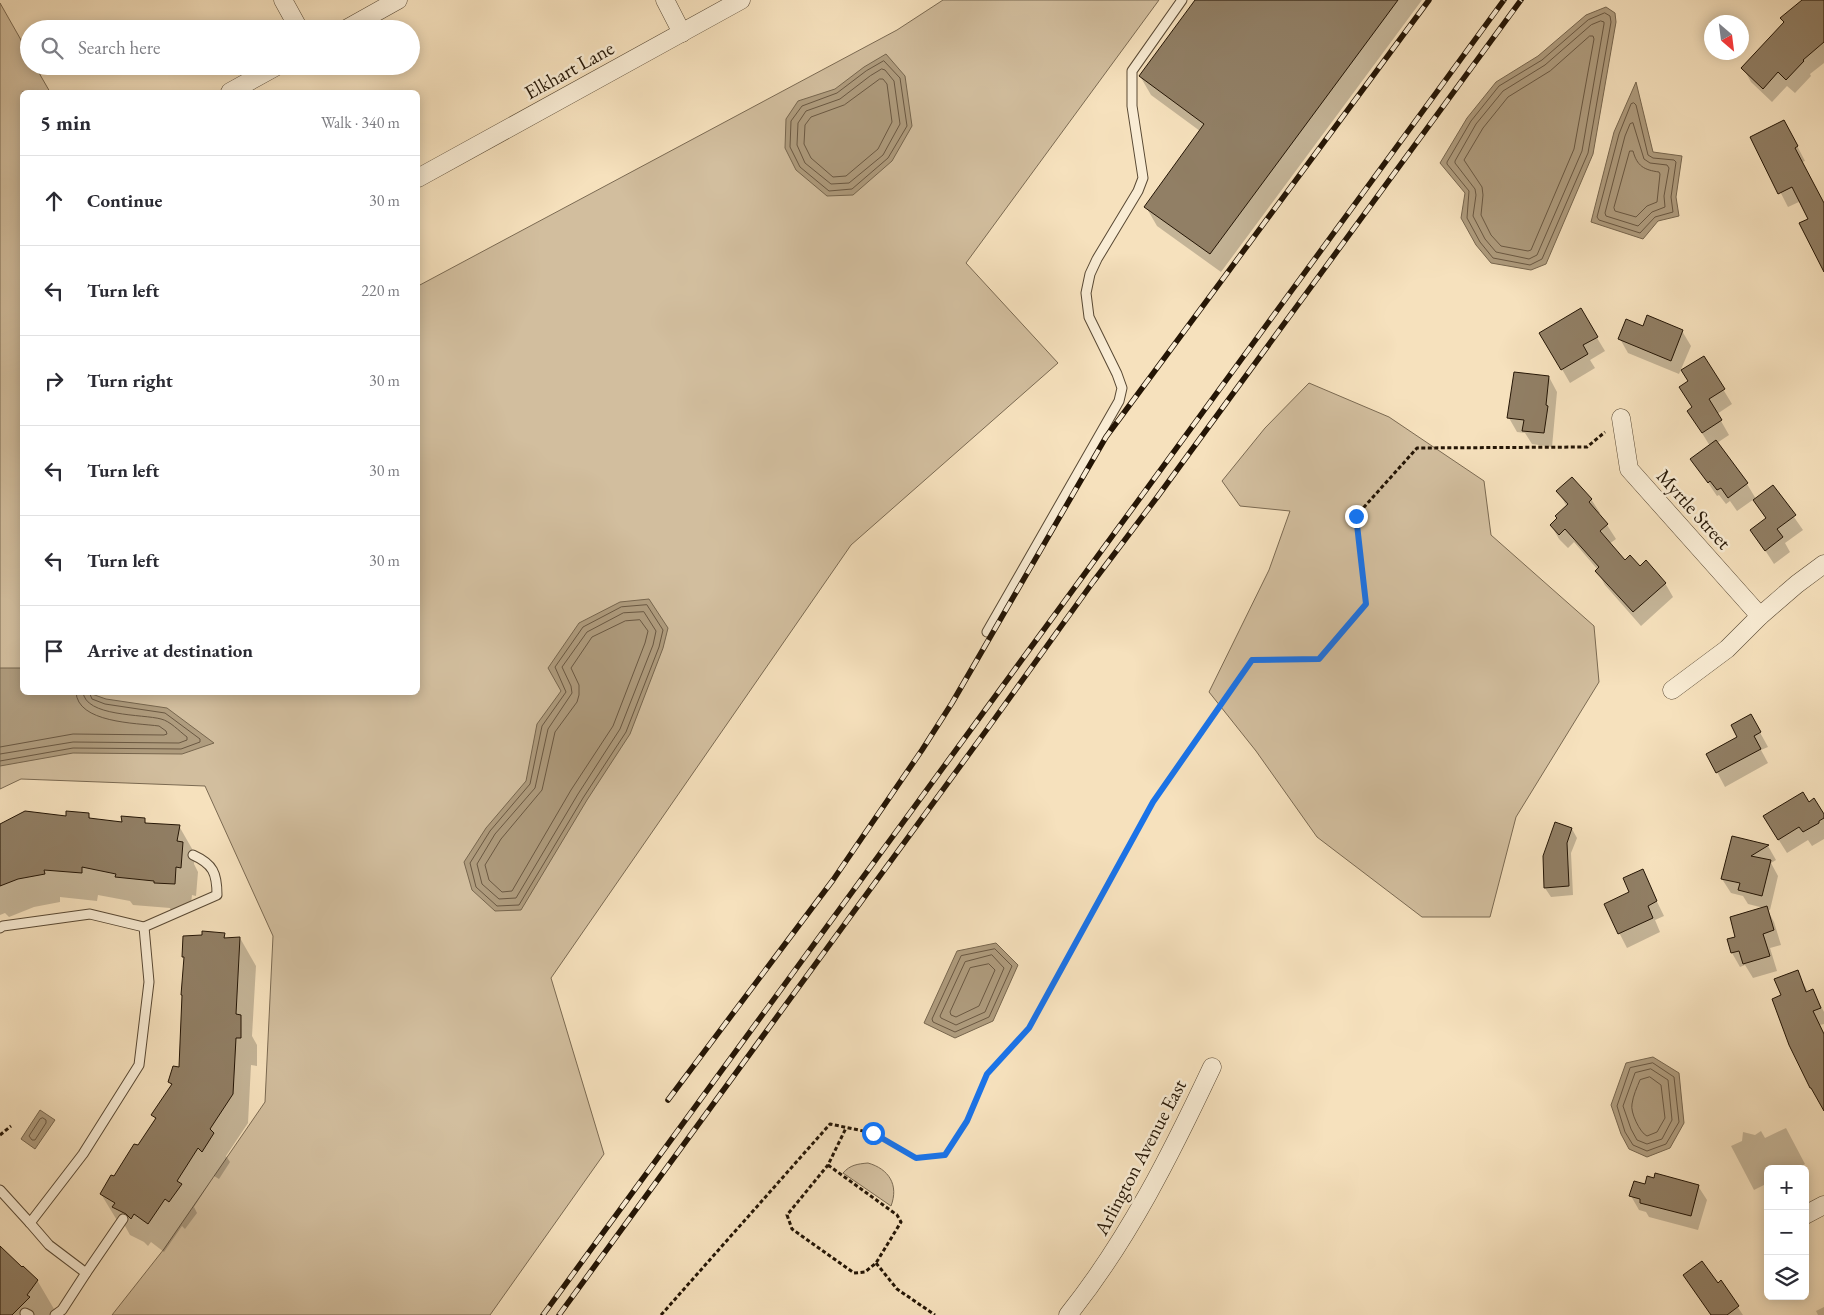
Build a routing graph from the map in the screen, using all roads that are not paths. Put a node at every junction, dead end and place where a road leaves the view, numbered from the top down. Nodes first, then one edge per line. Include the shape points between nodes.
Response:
1 (283, 0) edge
2 (398, 0) edge
3 (664, 0) edge
4 (741, 0) edge
5 (1182, 0) edge
6 (293, 20) edge
7 (362, 20) edge
8 (682, 33) junction
9 (261, 75) edge
10 (234, 90) edge
11 (420, 177) edge
12 (1621, 418) road end
13 (1824, 564) edge
14 (1760, 616) junction
15 (987, 632) dead end
16 (1672, 690) dead end
17 (193, 855) dead end
18 (144, 927) junction
19 (0, 928) edge
20 (1212, 1067) dead end
21 (0, 1190) edge
22 (1824, 1205) edge
23 (1809, 1213) edge
24 (123, 1219) dead end
25 (30, 1223) junction
26 (86, 1273) junction
27 (55, 1315) edge
28 (1068, 1315) edge

1 - 6 street
2 - 7 street
3 - 8 street
4 - 8 street, Elkhart Lane
5 - 15 lane via 1132,70 1132,106 1143,178 1097,259 1086,293 1089,317 1122,388 1119,401
8 - 11 street, Elkhart Lane
9 - 10 street
12 - 14 street, Myrtle Street via 1629,469
13 - 14 street
14 - 16 street via 1728,649
17 - 18 lane via 208,862 217,881 217,895
18 - 19 lane via 90,914
18 - 25 lane via 149,982 140,1066 83,1154
20 - 28 street, Arlington Avenue East via 1148,1196
21 - 25 lane
22 - 23 street
24 - 26 lane
25 - 26 lane via 49,1245
26 - 27 lane via 62,1310

